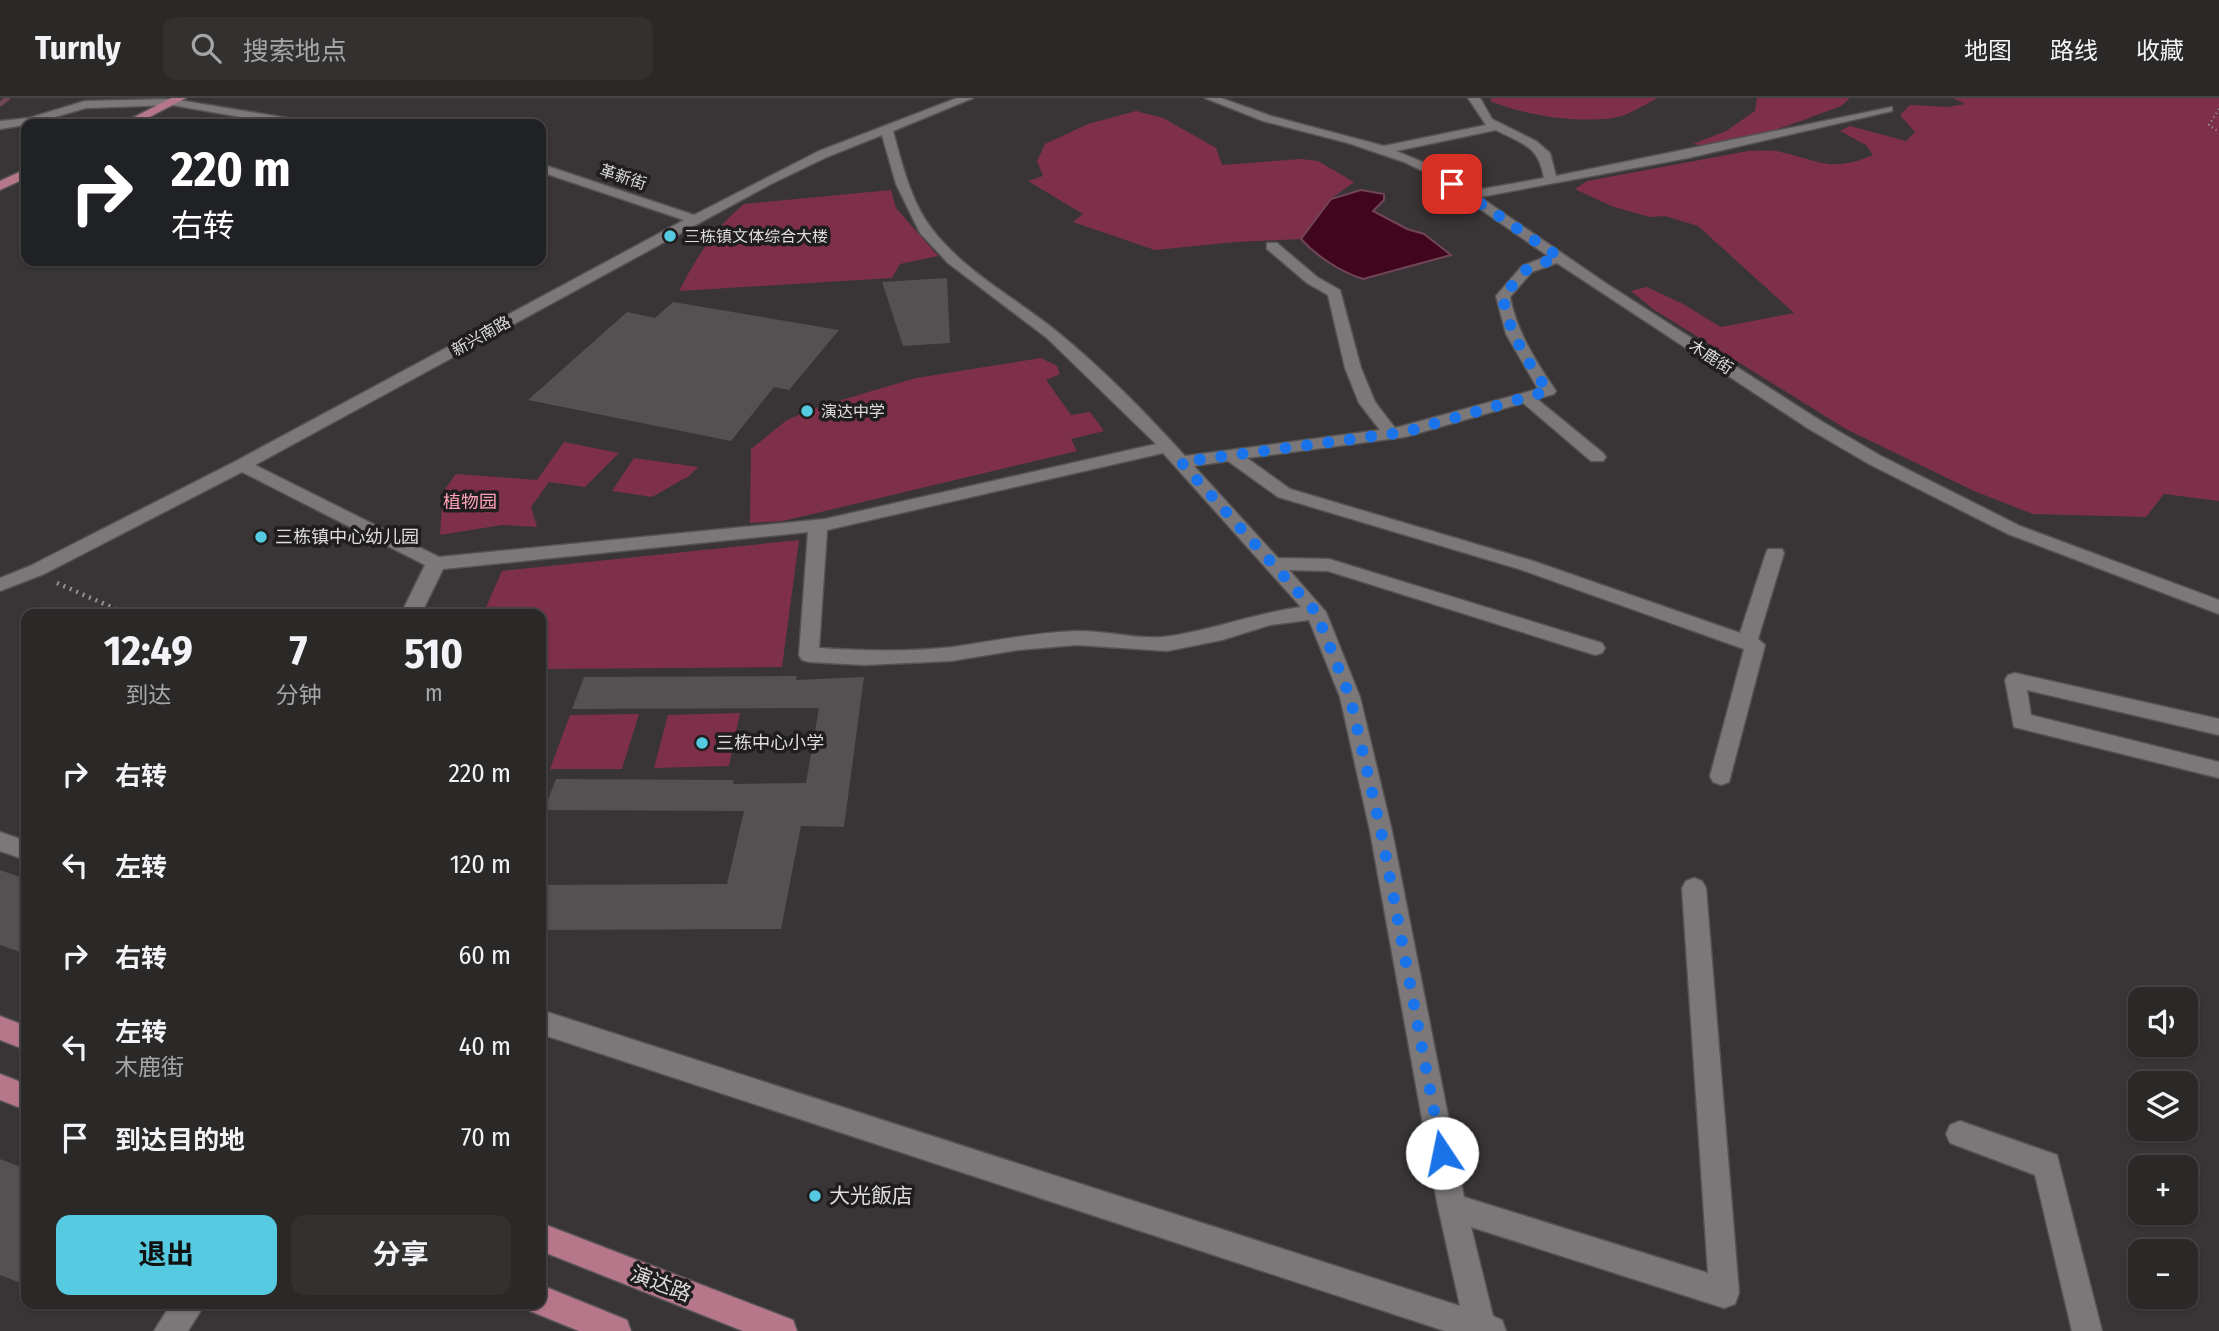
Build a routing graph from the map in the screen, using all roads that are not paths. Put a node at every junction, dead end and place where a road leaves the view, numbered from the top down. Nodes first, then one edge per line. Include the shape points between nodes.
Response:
1 (967, 98) edge
2 (1211, 98) edge
3 (1474, 98) edge
4 (176, 100) edge
5 (1888, 109) dead end
6 (37, 119) edge
7 (137, 119) edge
8 (273, 119) edge
9 (21, 122) edge
10 (0, 125) edge
11 (1498, 126) junction
12 (886, 129) junction
13 (1386, 149) junction
14 (546, 170) edge
15 (21, 176) edge
16 (1551, 181) junction
17 (0, 186) edge
18 (1468, 195) junction
19 (694, 219) junction
20 (1272, 246) dead end
21 (1559, 257) junction
22 (1526, 398) junction
23 (1391, 434) junction
24 (1174, 454) junction
25 (1231, 455) junction
26 (1597, 457) dead end
27 (242, 466) junction
28 (818, 526) junction
29 (1775, 553) dead end
30 (436, 563) junction
31 (1275, 564) junction
32 (0, 585) edge
33 (2219, 607) edge
34 (413, 609) edge
35 (1316, 612) junction
36 (1748, 640) junction
37 (1595, 648) dead end
38 (2219, 727) edge
39 (2219, 770) edge
40 (1721, 776) dead end
41 (0, 841) edge
42 (21, 849) edge
43 (1694, 888) dead end
44 (546, 1024) edge
45 (0, 1028) edge
46 (21, 1036) edge
47 (0, 1087) edge
48 (21, 1095) edge
49 (1960, 1134) dead end
50 (1452, 1207) junction
51 (546, 1239) edge
52 (546, 1302) edge
53 (186, 1309) edge
54 (1484, 1330) edge
55 (169, 1331) edge
56 (615, 1331) edge
57 (782, 1331) edge
58 (2087, 1331) edge

1 - 12 street, 新兴南路
2 - 13 street, 木鹿街
3 - 11 street via 1488,121
4 - 6 street via 85,106
4 - 7 main road
4 - 8 street
5 - 16 street
9 - 10 street
11 - 13 street
11 - 16 street via 1546,156
12 - 19 street, 新兴南路 via 822,154
12 - 24 street via 902,184 925,230 953,260 1052,335
13 - 18 street, 木鹿街 via 1435,172
14 - 19 street, 革新街
15 - 17 main road
16 - 18 street
18 - 21 street, 木鹿街
19 - 27 street, 新兴南路
20 - 23 street via 1335,293 1353,368 1367,403
21 - 22 street via 1527,269 1503,296 1505,313 1548,391
21 - 33 street, 木鹿街 via 1875,460 2014,530
22 - 23 street
22 - 26 street
23 - 25 street
24 - 25 street
24 - 28 street
24 - 31 street
25 - 36 street via 1283,494 1526,565
27 - 30 street
27 - 32 street, 新兴南路
28 - 30 street
28 - 35 street via 809,654 864,658 951,654 1077,638 1167,645 1269,618
29 - 36 street
30 - 34 street
31 - 35 street
31 - 37 street via 1329,565
35 - 50 street via 1350,697 1381,831
36 - 40 street via 1755,645
38 - 39 street via 2015,680 2021,721
41 - 42 street
43 - 50 street via 1724,1293
44 - 54 street
45 - 46 main road
47 - 48 main road
49 - 58 street via 2047,1165
50 - 54 street
51 - 57 main road, 演达路
52 - 56 main road
53 - 55 street

